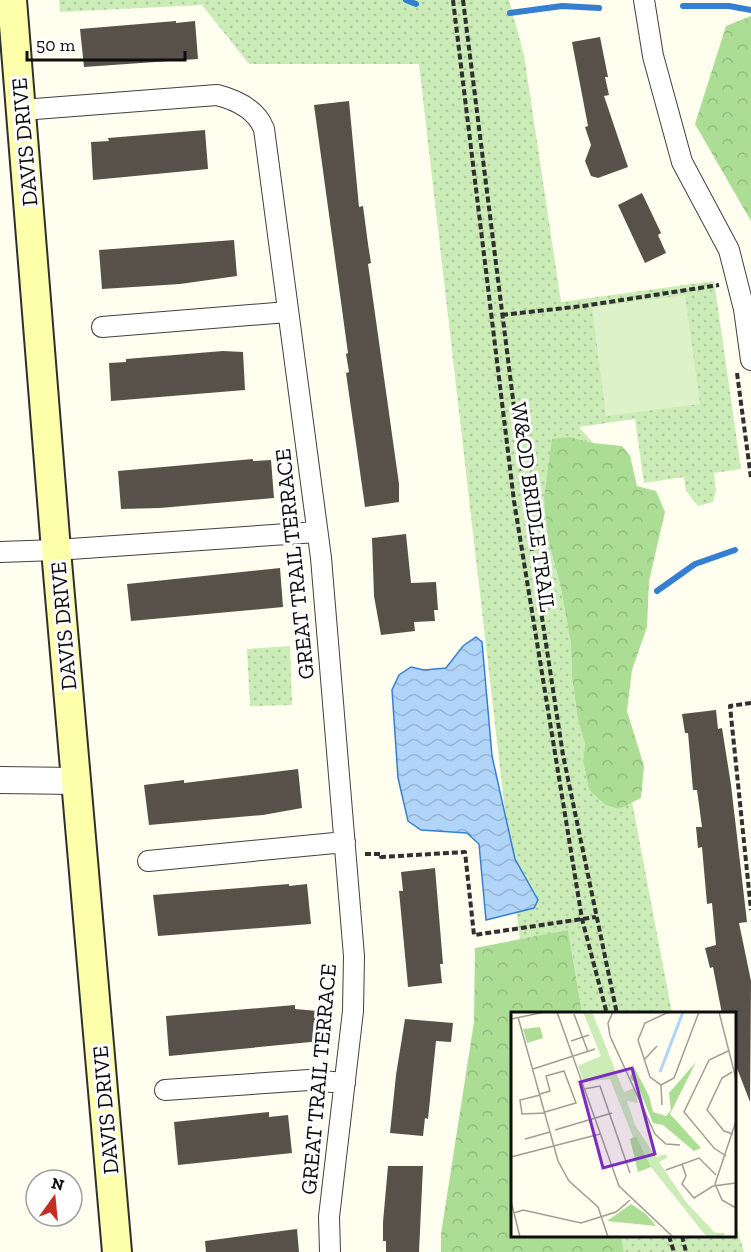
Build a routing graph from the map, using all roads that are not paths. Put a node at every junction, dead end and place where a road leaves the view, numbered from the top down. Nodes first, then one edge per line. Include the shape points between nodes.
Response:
1 (12, 0) edge
2 (644, 0) edge
3 (22, 110) junction
4 (288, 312) junction
5 (102, 327) dead end
6 (743, 362) edge
7 (317, 532) junction
8 (56, 550) junction
9 (0, 552) edge
10 (0, 780) edge
11 (77, 781) junction
12 (346, 848) junction
13 (148, 861) dead end
14 (345, 1083) junction
15 (165, 1090) dead end
16 (117, 1252) edge
17 (330, 1252) edge

1 - 3 main road, DAVIS DRIVE
2 - 6 street via 653,56 682,162 729,250 744,309
3 - 4 street, GREAT TRAIL TERRACE via 218,95 240,102 260,119 264,129
3 - 8 main road, DAVIS DRIVE
4 - 5 street
4 - 7 street, GREAT TRAIL TERRACE
7 - 8 street
7 - 12 street, GREAT TRAIL TERRACE
8 - 9 street
8 - 11 main road, DAVIS DRIVE
10 - 11 street
11 - 16 main road, DAVIS DRIVE
12 - 13 street
12 - 14 street, GREAT TRAIL TERRACE via 354,956
14 - 15 street via 309,1080
14 - 17 street, GREAT TRAIL TERRACE via 329,1217

